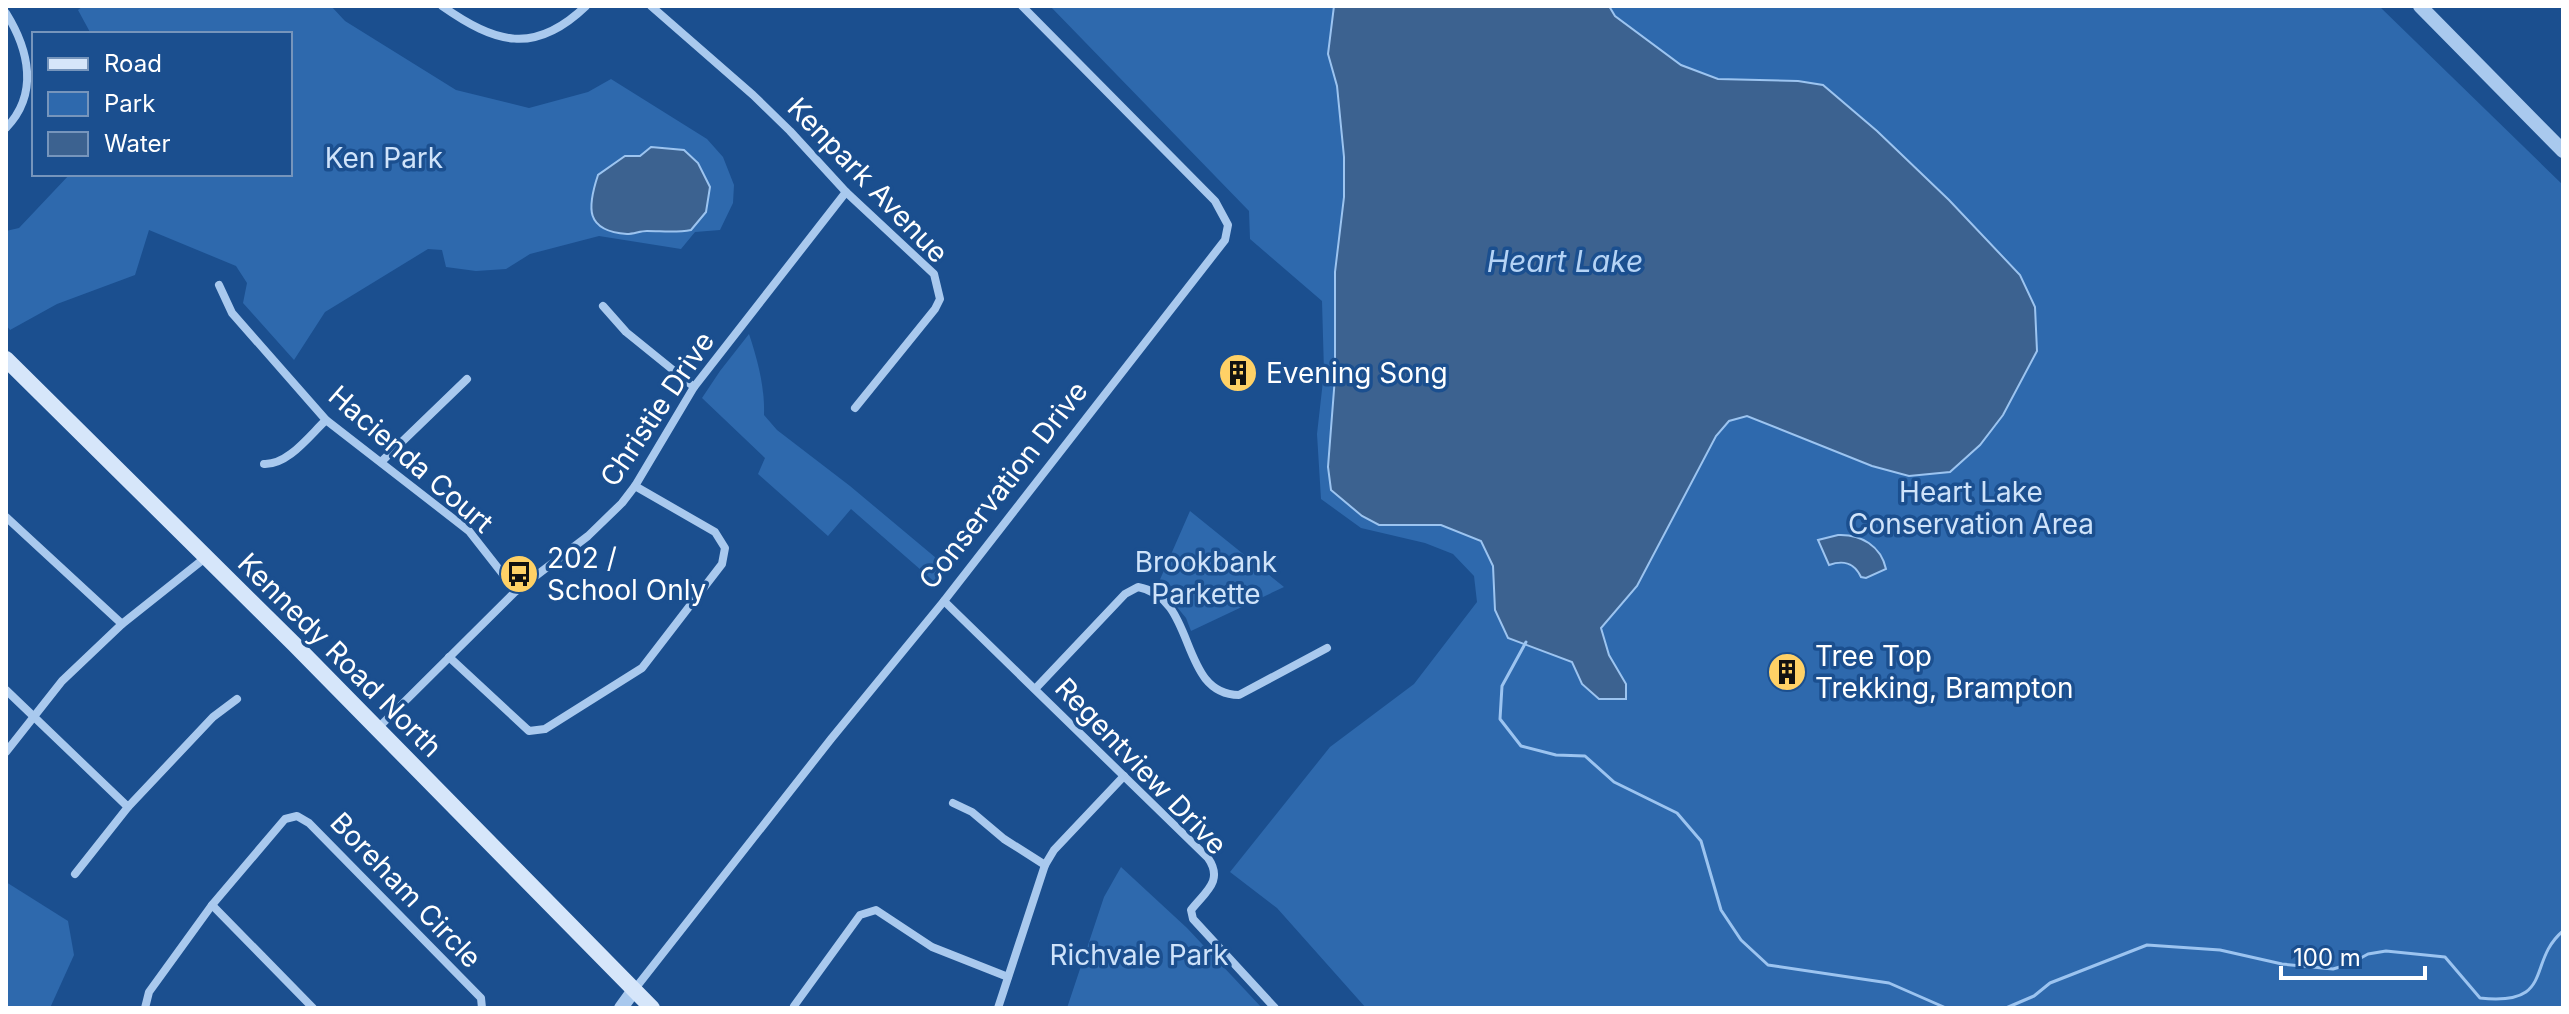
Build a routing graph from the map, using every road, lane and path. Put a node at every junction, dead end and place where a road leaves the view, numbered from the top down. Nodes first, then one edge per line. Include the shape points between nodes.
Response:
1 (442, 6) edge
2 (586, 6) edge
3 (651, 6) edge
4 (1022, 6) edge
5 (2420, 6) edge
6 (6, 13) edge
7 (6, 128) edge
8 (2563, 151) edge
9 (846, 192) junction
10 (219, 285) dead end
11 (603, 306) dead end
12 (6, 359) edge
13 (467, 379) dead end
14 (694, 387) junction
15 (855, 408) dead end
16 (326, 420) junction
17 (381, 462) junction
18 (264, 464) dead end
19 (635, 486) junction
20 (6, 517) edge
21 (205, 558) junction
22 (516, 591) junction
23 (944, 601) junction
24 (122, 624) junction
25 (1327, 648) dead end
26 (449, 657) junction
27 (1036, 688) junction
28 (6, 690) edge
29 (237, 699) dead end
30 (34, 716) junction
31 (377, 729) junction
32 (6, 752) edge
33 (1124, 776) junction
34 (953, 803) dead end
35 (128, 807) junction
36 (1045, 865) junction
37 (75, 874) dead end
38 (212, 905) junction
39 (1008, 977) junction
40 (634, 990) junction
41 (794, 1006) dead end
42 (145, 1008) edge
43 (313, 1008) edge
44 (482, 1008) edge
45 (621, 1008) edge
46 (652, 1008) edge
47 (998, 1008) edge
48 (1275, 1008) edge

1 - 2 street via 471,26 500,38 523,40 545,36
3 - 9 street, Kenpark Avenue via 781,122
4 - 23 street, Conservation Drive via 1215,201 1228,225 1211,261
5 - 8 street
6 - 7 street via 28,68 24,101
9 - 14 street, Christie Drive
9 - 15 street, Kenpark Avenue via 934,274 940,299
10 - 16 street, Hacienda Court via 232,313
11 - 14 street via 626,332
12 - 21 main road, Kennedy Road North
13 - 17 street
14 - 19 street, Christie Drive
16 - 17 street, Hacienda Court
16 - 18 street via 284,459
17 - 22 street, Hacienda Court via 469,531
19 - 22 street, Christie Drive via 588,536
19 - 26 street via 715,532 725,548 722,564 642,668 545,729 529,731
20 - 24 street
21 - 24 street
21 - 31 main road, Kennedy Road North
22 - 26 street, Christie Drive
23 - 27 street, Regentview Drive
23 - 40 street, Conservation Drive
24 - 30 street
25 - 27 street via 1239,695 1225,694 1198,669 1185,632 1164,602 1138,587 1125,594
26 - 31 street, Christie Drive
27 - 33 street, Regentview Drive
28 - 30 street
29 - 35 street via 213,717
30 - 32 street
30 - 35 street
31 - 40 main road, Kennedy Road North
33 - 36 street
33 - 48 street, Regentview Drive via 1208,858 1215,877 1191,910 1193,919
34 - 36 street
35 - 37 street
36 - 39 street
38 - 42 street, Boreham Circle via 149,992
38 - 43 street
38 - 44 street, Boreham Circle via 285,819 297,816 481,998
39 - 41 street via 932,947 876,910 860,915
39 - 47 street
40 - 45 street, Conservation Drive
40 - 46 main road, Kennedy Road North

